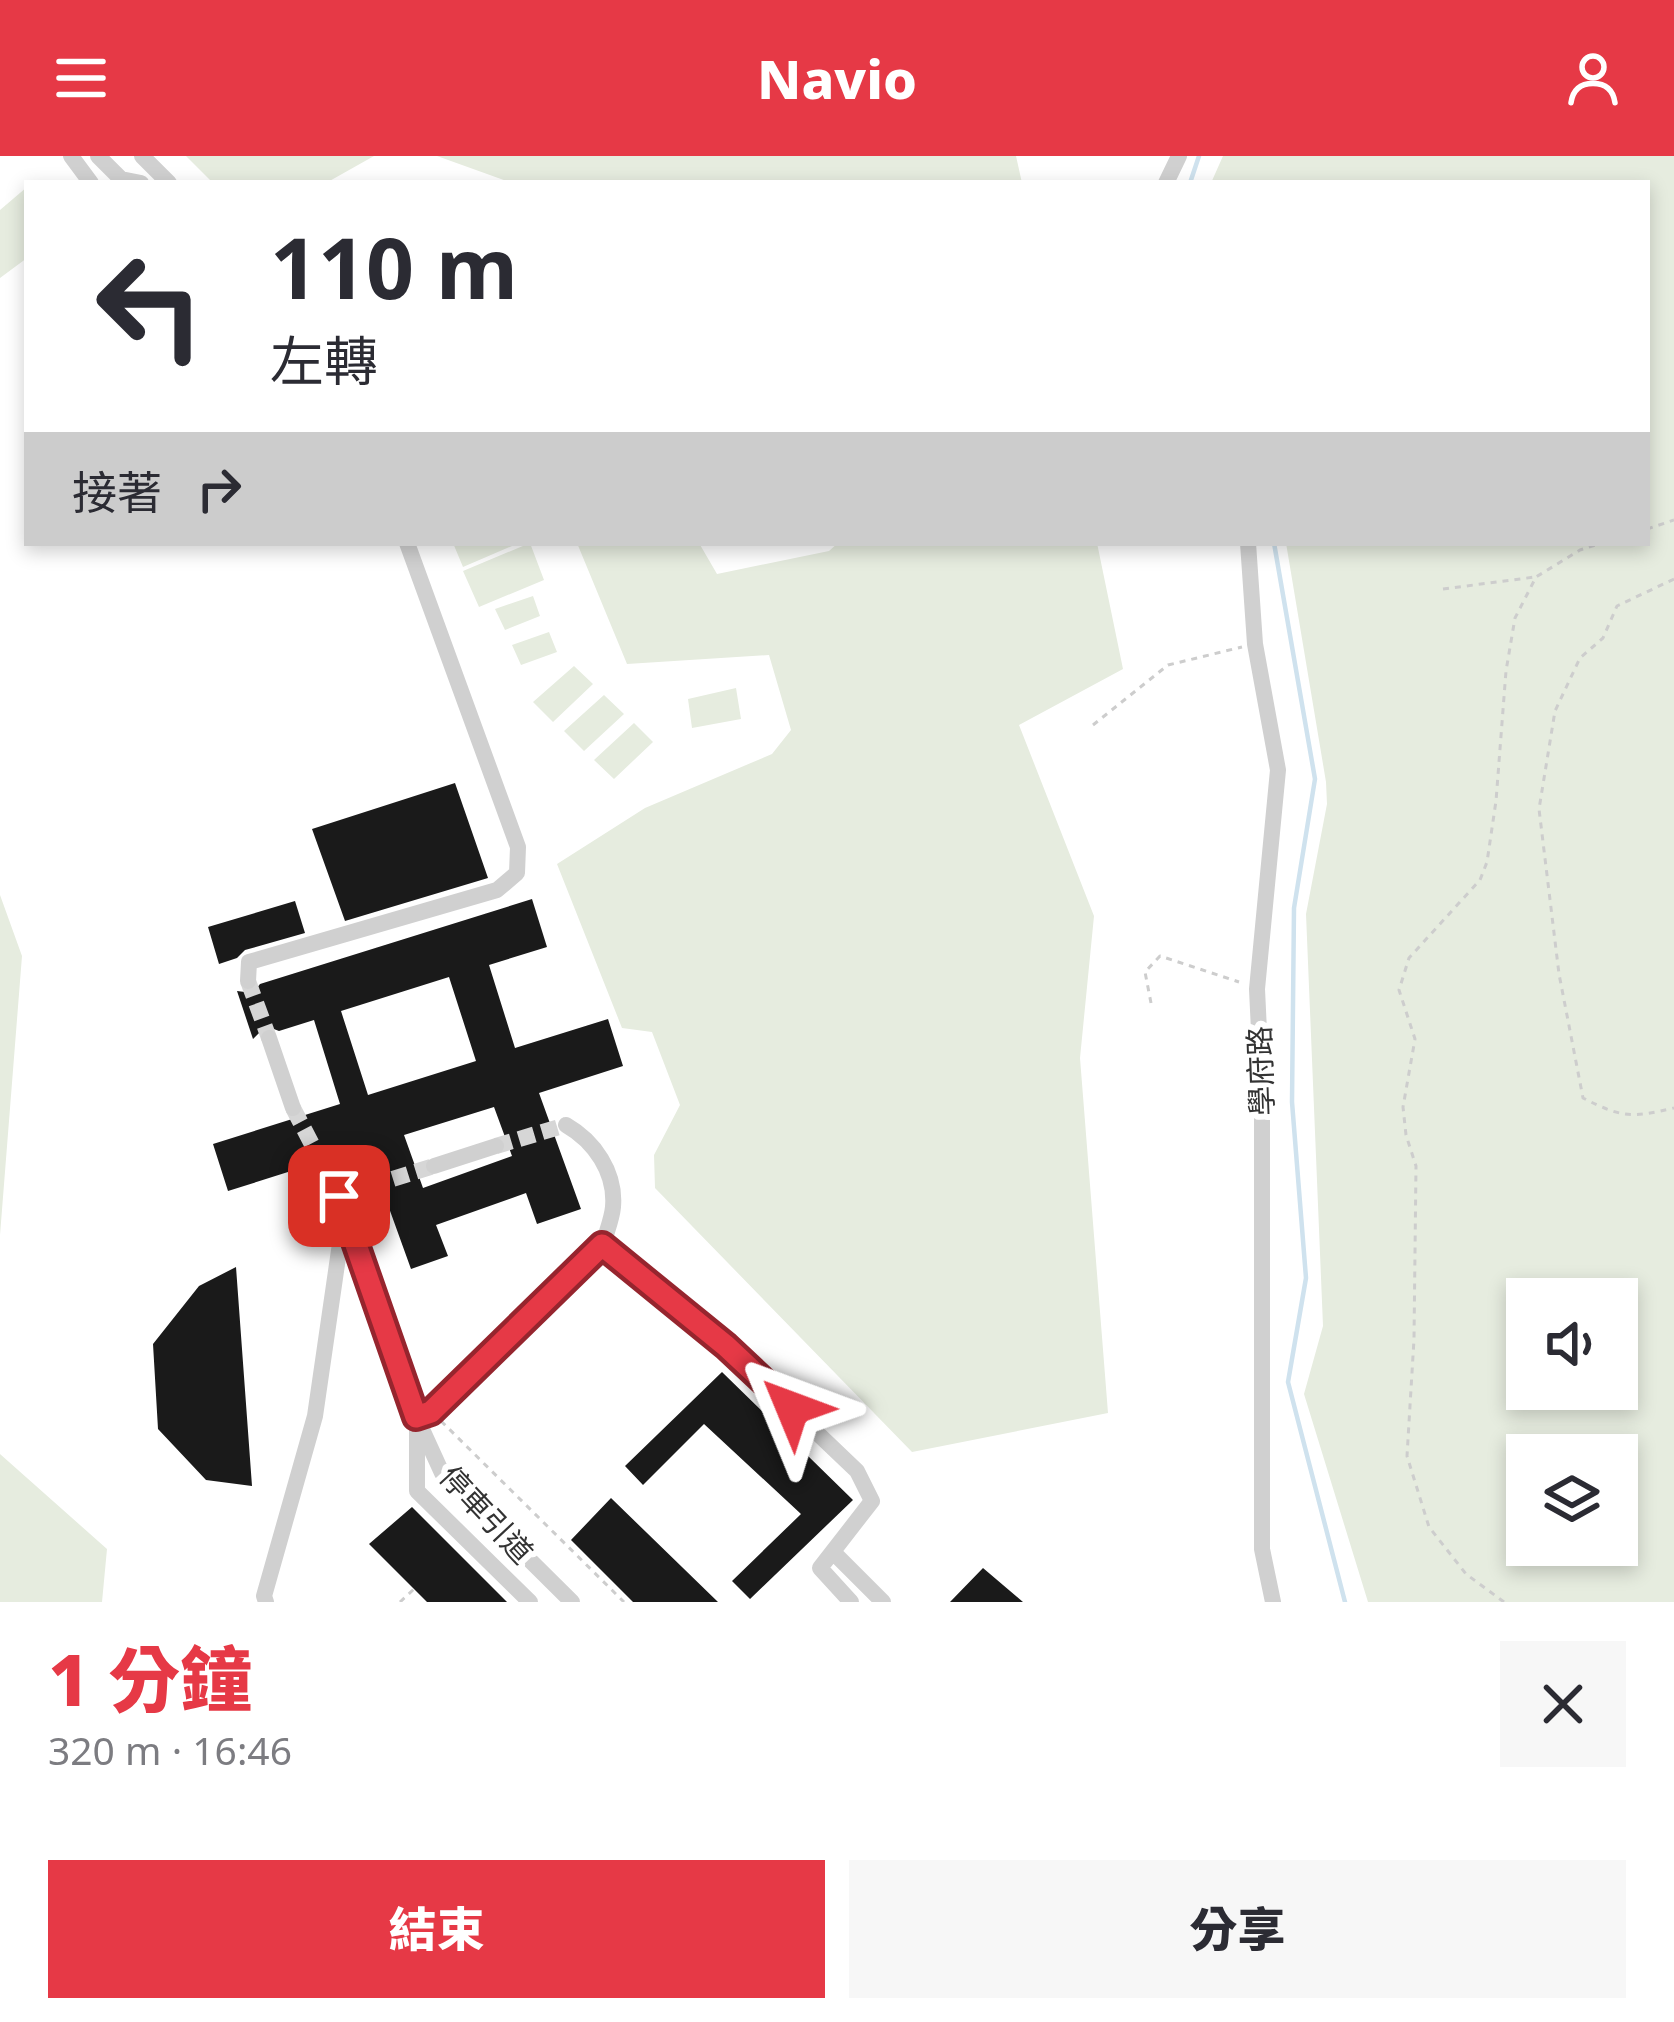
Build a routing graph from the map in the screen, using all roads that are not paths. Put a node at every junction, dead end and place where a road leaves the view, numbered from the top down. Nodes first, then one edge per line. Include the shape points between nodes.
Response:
1 (70, 156) edge
2 (98, 156) edge
3 (142, 156) edge
4 (89, 180) edge
5 (126, 180) edge
6 (166, 180) edge
7 (408, 546) edge
8 (1248, 546) edge
9 (248, 981) dead end
10 (269, 1038) tunnel mouth
11 (293, 1108) tunnel mouth
12 (566, 1125) dead end
13 (496, 1146) tunnel mouth
14 (434, 1166) tunnel mouth
15 (370, 1186) tunnel mouth
16 (345, 1209) junction
17 (602, 1245) junction
18 (424, 1414) junction
19 (834, 1553) junction
20 (266, 1602) edge
21 (530, 1602) edge
22 (572, 1602) edge
23 (850, 1602) edge
24 (884, 1602) edge
25 (1274, 1602) edge

1 - 4 street
2 - 5 street
3 - 6 street
7 - 9 street via 518,847 517,873 497,890 249,962
8 - 25 street, 學府路 via 1255,644 1278,770 1257,989 1262,1549
10 - 11 street
12 - 17 street via 601,1154 614,1204
13 - 14 street
15 - 16 street via 339,1196
16 - 18 street
16 - 20 street via 315,1415
17 - 18 street
17 - 19 street via 726,1346 857,1471 872,1501
18 - 21 street via 417,1491
18 - 22 street, 停車引道 via 442,1473
19 - 23 street via 820,1568
19 - 24 street

